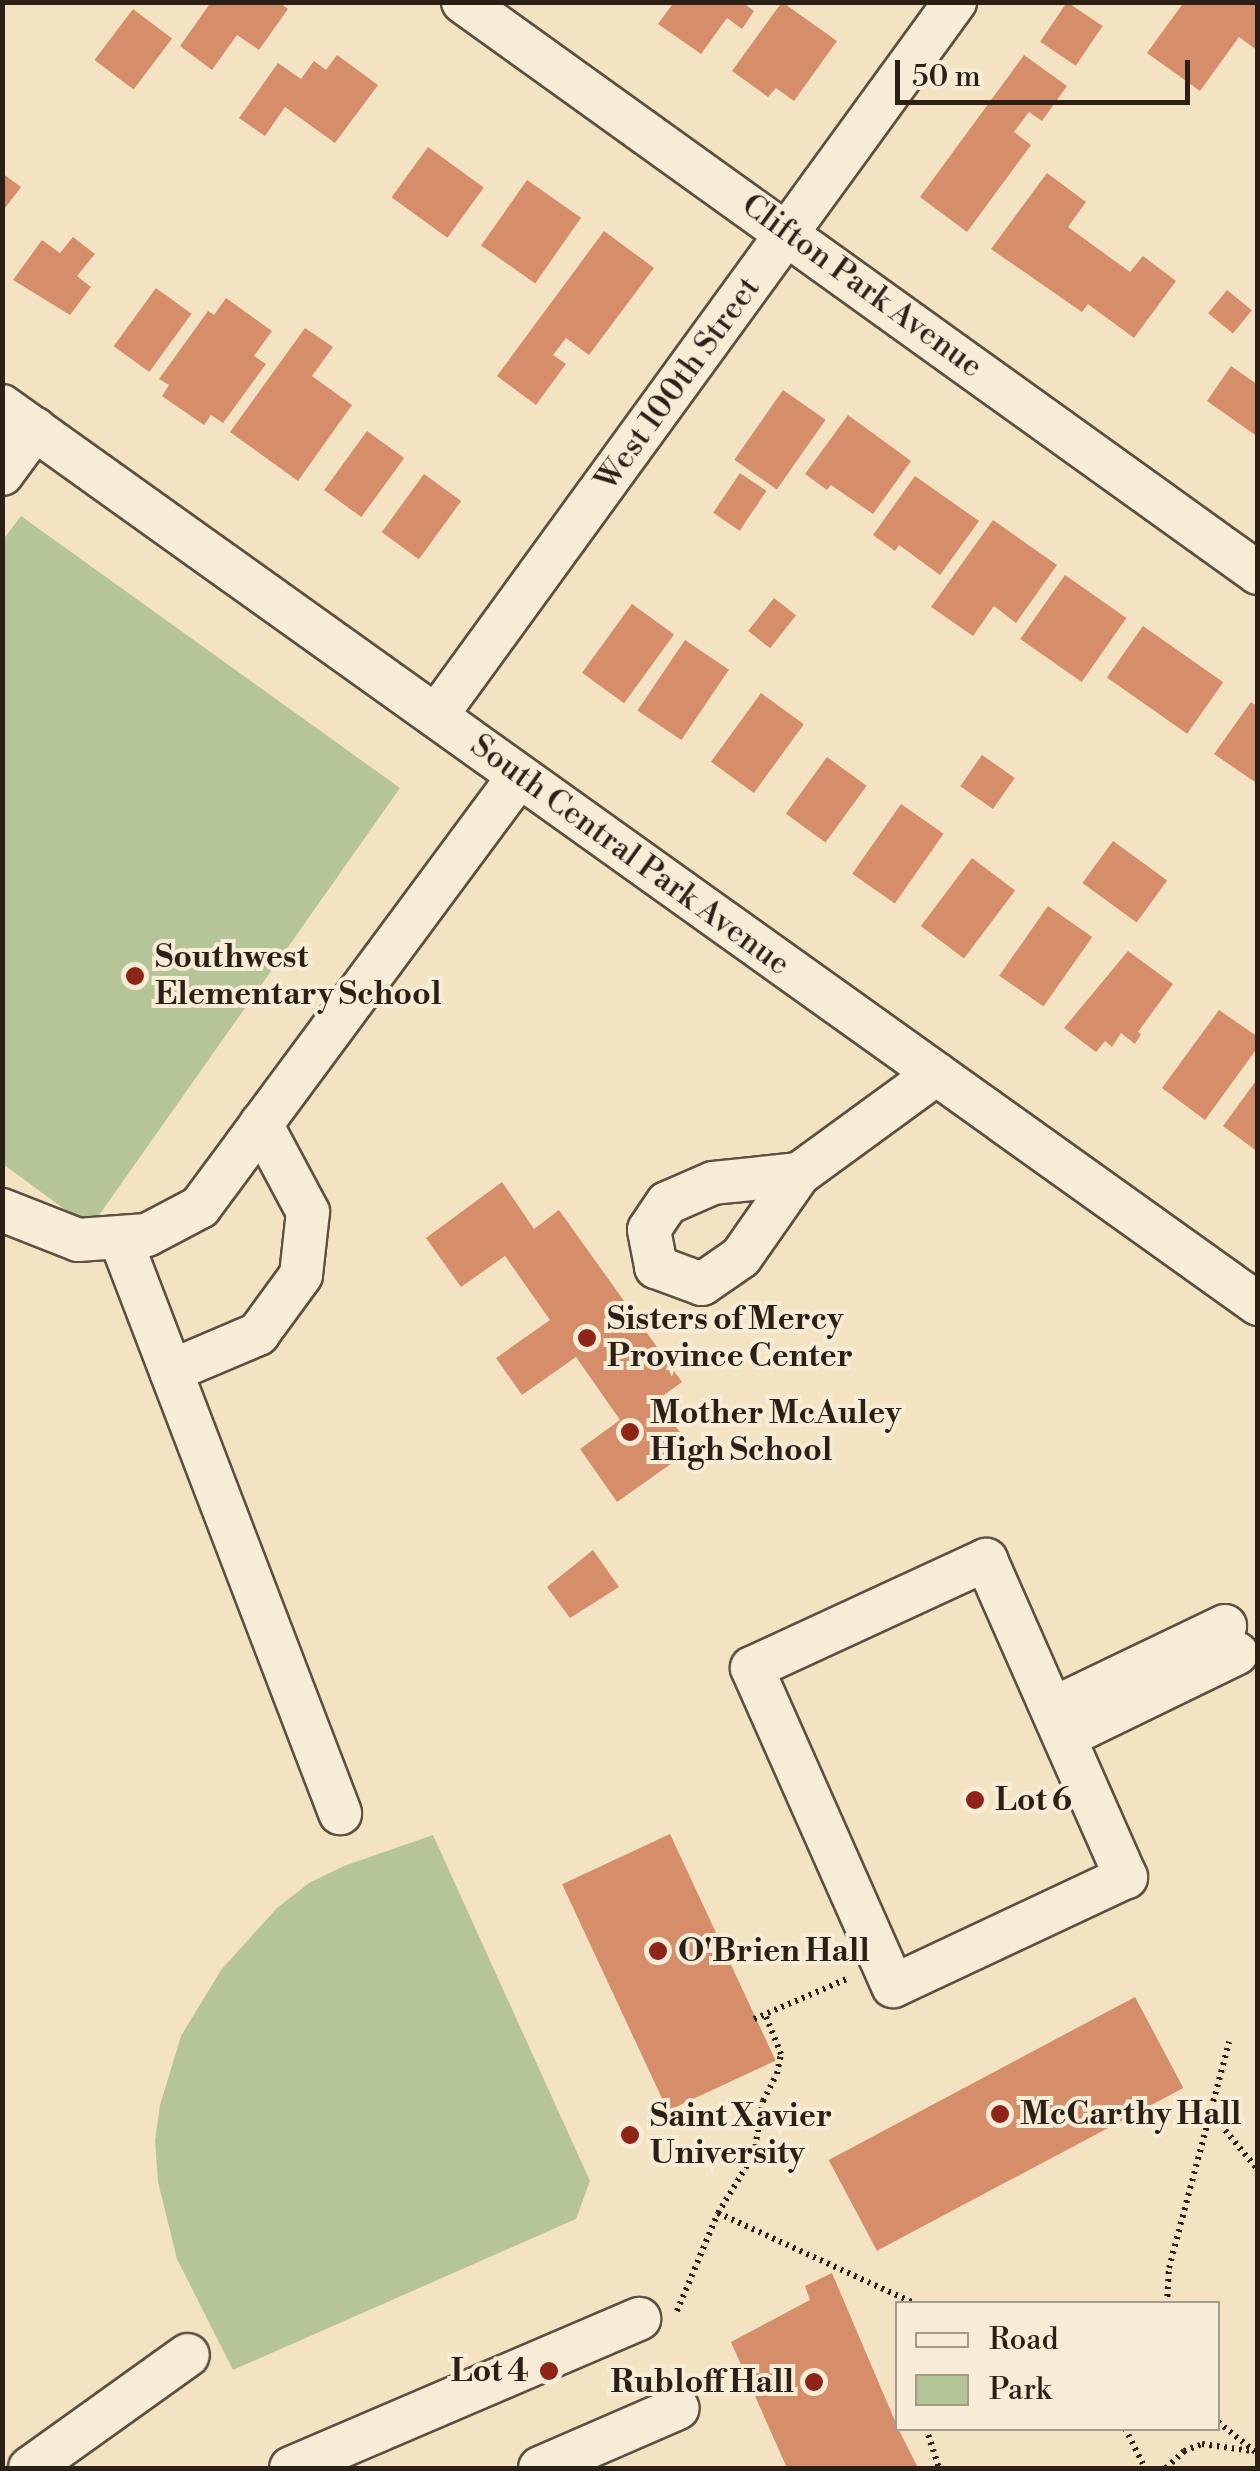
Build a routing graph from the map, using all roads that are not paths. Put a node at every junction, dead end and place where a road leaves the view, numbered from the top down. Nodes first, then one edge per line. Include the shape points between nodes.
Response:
1 (463, 2) edge
2 (955, 2) edge
3 (788, 232) junction
4 (19, 418) edge
5 (2, 474) edge
6 (1258, 573) edge
7 (436, 716) junction
8 (519, 776) junction
9 (936, 1074) junction
10 (261, 1124) junction
11 (799, 1174) dead end
12 (2, 1210) edge
13 (120, 1238) junction
14 (1258, 1304) edge
15 (171, 1371) junction
16 (1231, 1640) dead end
17 (1058, 1723) junction
18 (340, 1813) dead end
19 (655, 2320) road end
20 (188, 2355) dead end
21 (678, 2408) dead end
22 (30, 2468) edge
23 (291, 2468) edge
24 (540, 2468) edge

1 - 3 street, Clifton Park Avenue
2 - 3 street, West 100th Street
3 - 6 street, Clifton Park Avenue
3 - 7 street, West 100th Street
4 - 5 street
4 - 7 street, South Central Park Avenue
7 - 8 street, South Central Park Avenue
8 - 9 street, South Central Park Avenue
8 - 10 street
9 - 11 street
9 - 14 street, South Central Park Avenue
10 - 13 street via 200,1207 147,1235
10 - 15 street via 308,1212 300,1275 258,1334
12 - 13 street via 78,1240
13 - 15 street
15 - 18 street
16 - 17 street
17 - 17 street via 1126,1878 893,1986 752,1668 986,1560
19 - 23 street
20 - 22 street
21 - 24 street

